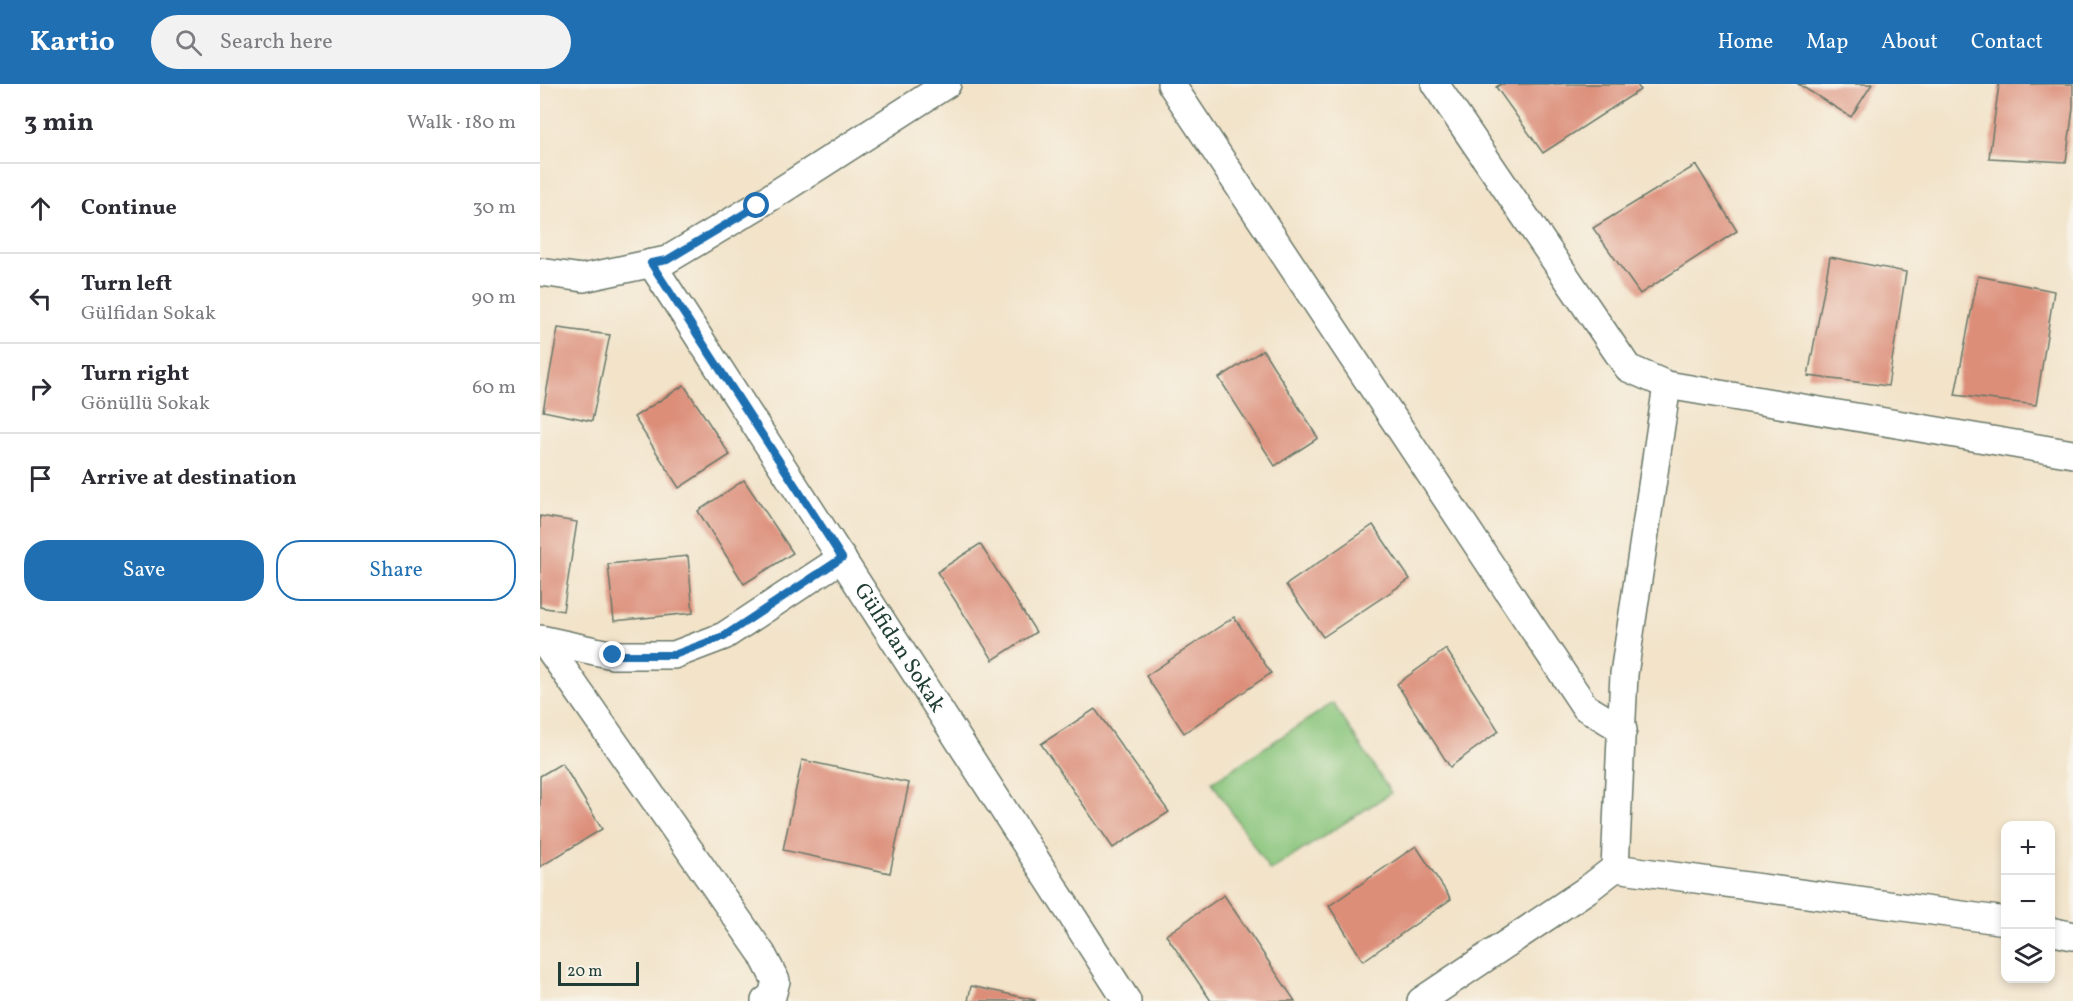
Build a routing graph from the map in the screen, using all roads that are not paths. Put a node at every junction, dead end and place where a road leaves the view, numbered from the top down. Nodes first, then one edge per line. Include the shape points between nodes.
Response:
1 (946, 84) edge
2 (1171, 84) edge
3 (1435, 84) edge
4 (651, 263) junction
5 (540, 272) edge
6 (1667, 385) junction
7 (2073, 454) edge
8 (842, 558) junction
9 (541, 640) edge
10 (1623, 730) junction
11 (1615, 868) junction
12 (2001, 920) edge
13 (2055, 932) edge
14 (2073, 936) edge
15 (765, 1001) edge
16 (1127, 1001) edge
17 (1422, 1001) edge

1 - 4 street via 757,206 667,260
2 - 10 street via 1585,707
3 - 6 street via 1628,368
4 - 5 street via 583,278
4 - 8 street, Gülfidan Sokak
6 - 7 street
6 - 10 street via 1624,674
8 - 9 street via 724,636 674,655 613,655
8 - 16 street, Gülfidan Sokak
9 - 15 street via 762,954 776,981 772,996
10 - 11 street
11 - 12 street
11 - 17 street
13 - 14 street

